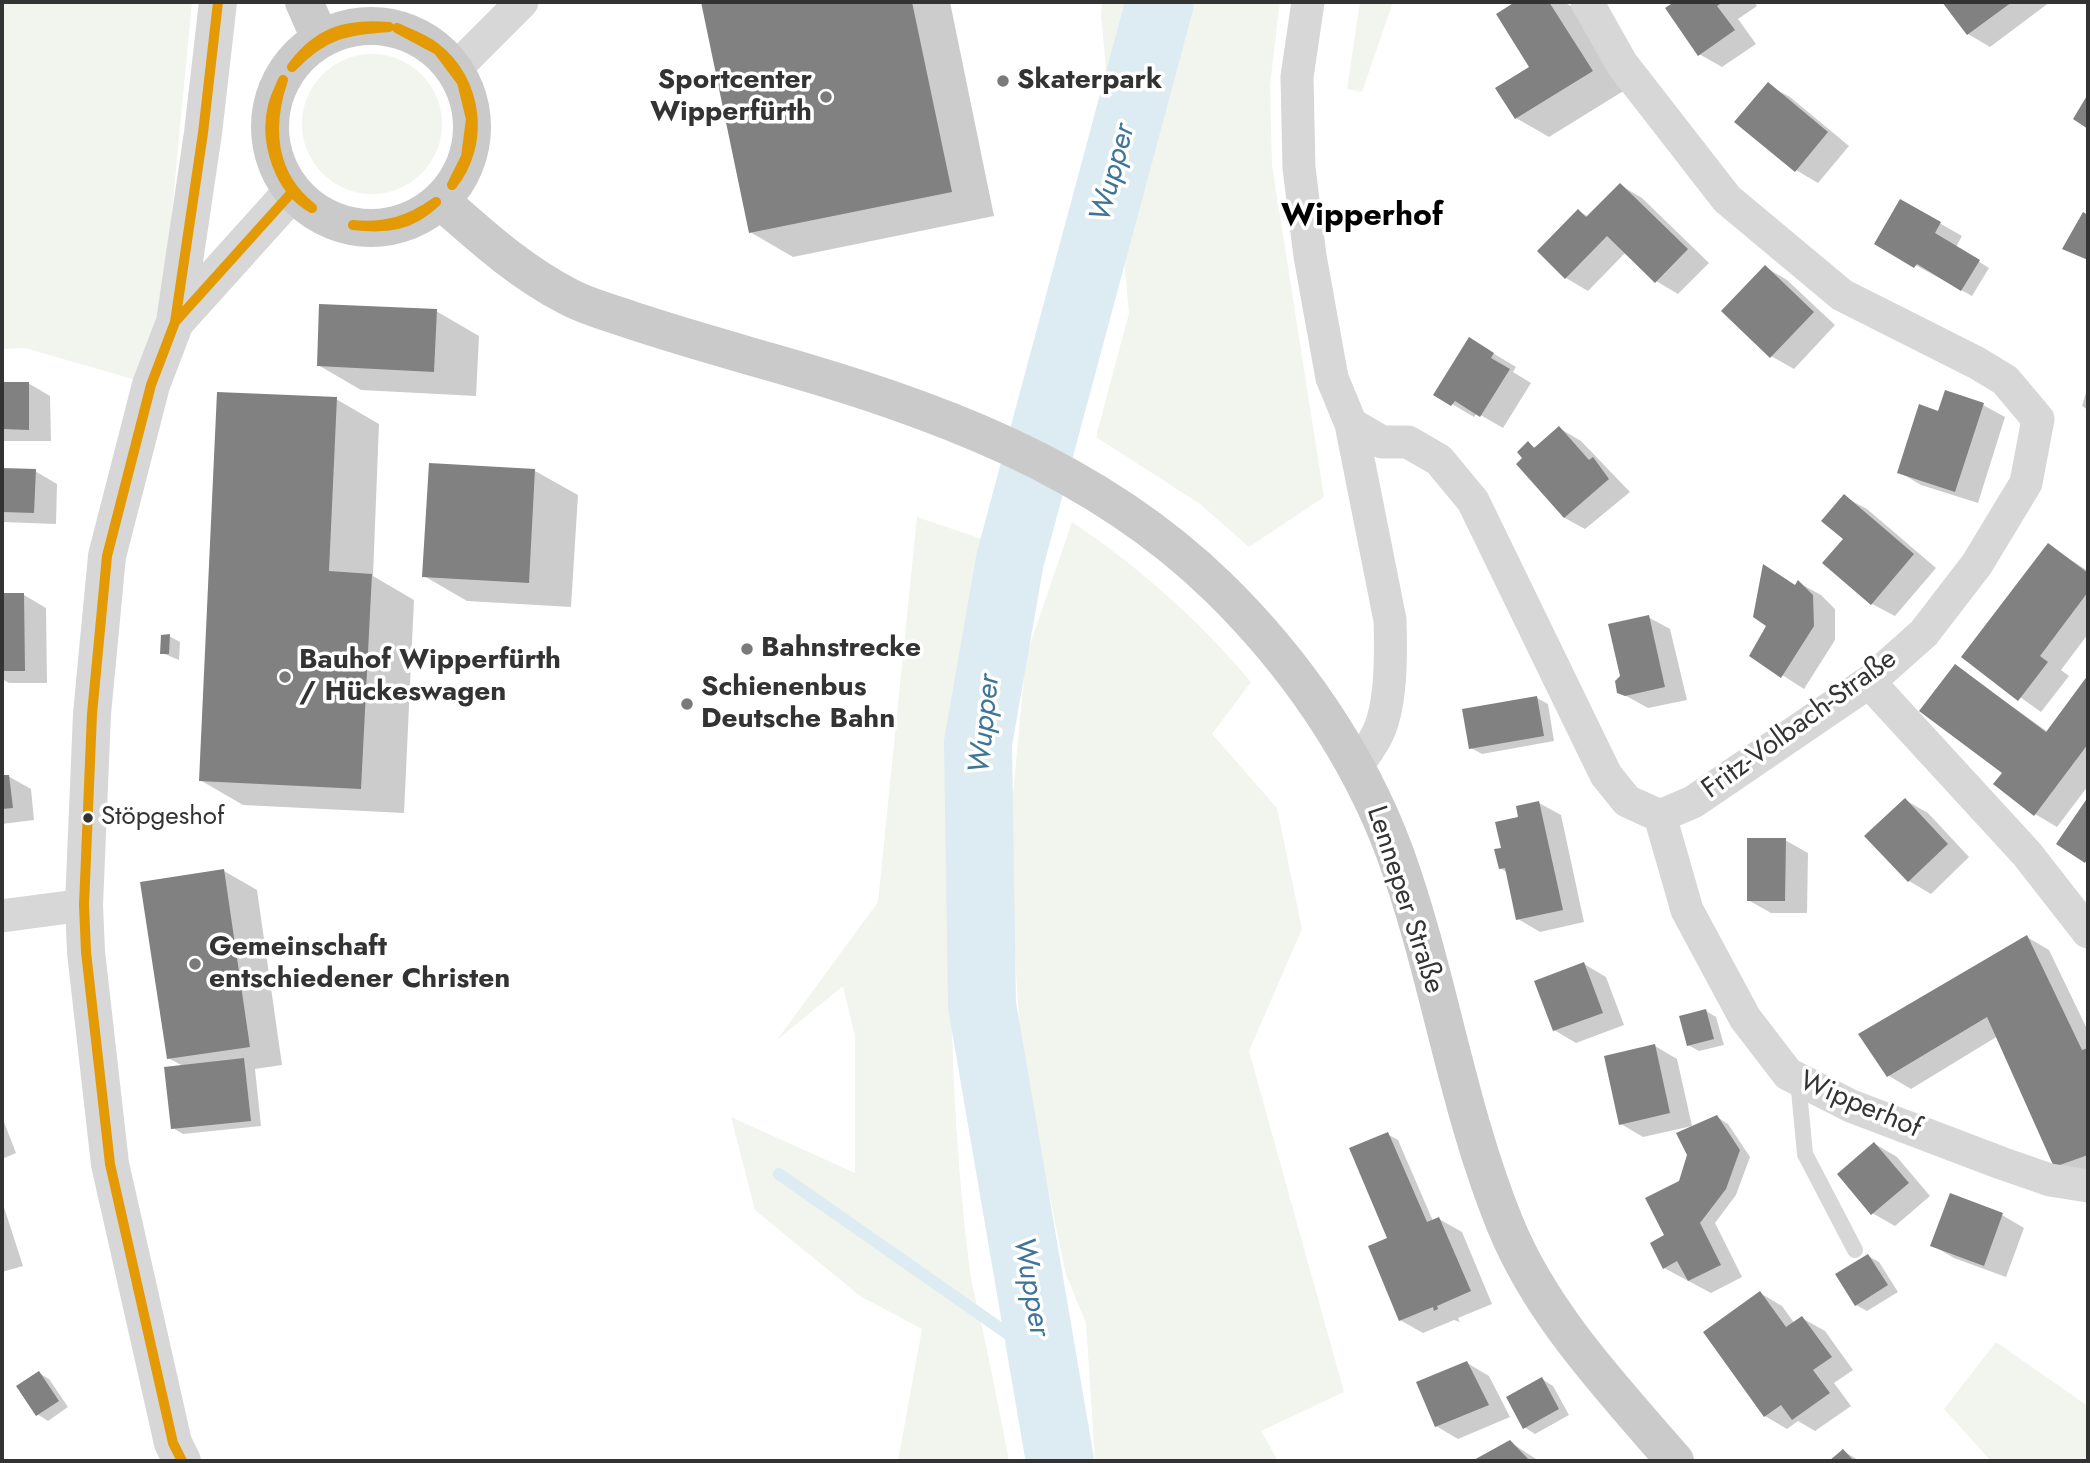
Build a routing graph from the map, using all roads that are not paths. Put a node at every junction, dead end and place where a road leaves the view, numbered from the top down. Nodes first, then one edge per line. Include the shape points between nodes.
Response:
1 (218, 2) edge
2 (304, 2) edge
3 (522, 2) edge
4 (1308, 2) edge
5 (1587, 2) edge
6 (320, 38) junction
7 (455, 69) junction
8 (293, 191) junction
9 (441, 201) junction
10 (175, 322) junction
11 (1351, 424) junction
12 (1869, 682) junction
13 (1355, 769) junction
14 (1660, 816) junction
15 (84, 905) junction
16 (2, 916) edge
17 (2088, 932) edge
18 (1798, 1080) junction
19 (2088, 1186) edge
20 (1855, 1250) dead end
21 (182, 1461) edge
22 (1675, 1461) edge

1 - 10 street
2 - 6 main road
3 - 7 street
4 - 11 street via 1297,77 1299,168 1332,378
5 - 12 street, Fritz-Volbach-Straße via 1622,64 1727,199 1843,295 2005,380 2038,419 2026,483 1978,564 1924,633
6 - 7 main road via 369,25 393,27 438,50
6 - 8 main road via 297,57 271,109 270,138 277,167
7 - 9 main road via 468,95 470,152 459,179
8 - 9 main road via 313,210 338,223 365,228 392,226 418,217
8 - 10 street
9 - 13 main road, Lenneper Straße via 505,259 575,301 925,411 987,434 1098,492 1166,541 1216,585 1311,693
10 - 15 street via 151,385 107,556 92,714
11 - 13 street via 1381,566 1391,651 1378,735
11 - 14 street via 1382,442 1408,442 1439,460 1474,501 1606,775 1628,801
12 - 14 street, Fritz-Volbach-Straße via 1693,802
12 - 17 street via 2027,854
13 - 22 main road, Lenneper Straße via 1394,852 1458,1079 1505,1224 1525,1266 1579,1348
14 - 18 street, Wipperhof via 1687,910 1745,1017 1788,1074
15 - 16 street
15 - 21 street via 110,1164 173,1443
18 - 19 street, Wipperhof via 1851,1106 1989,1158 2050,1180
18 - 20 lane via 1805,1154

